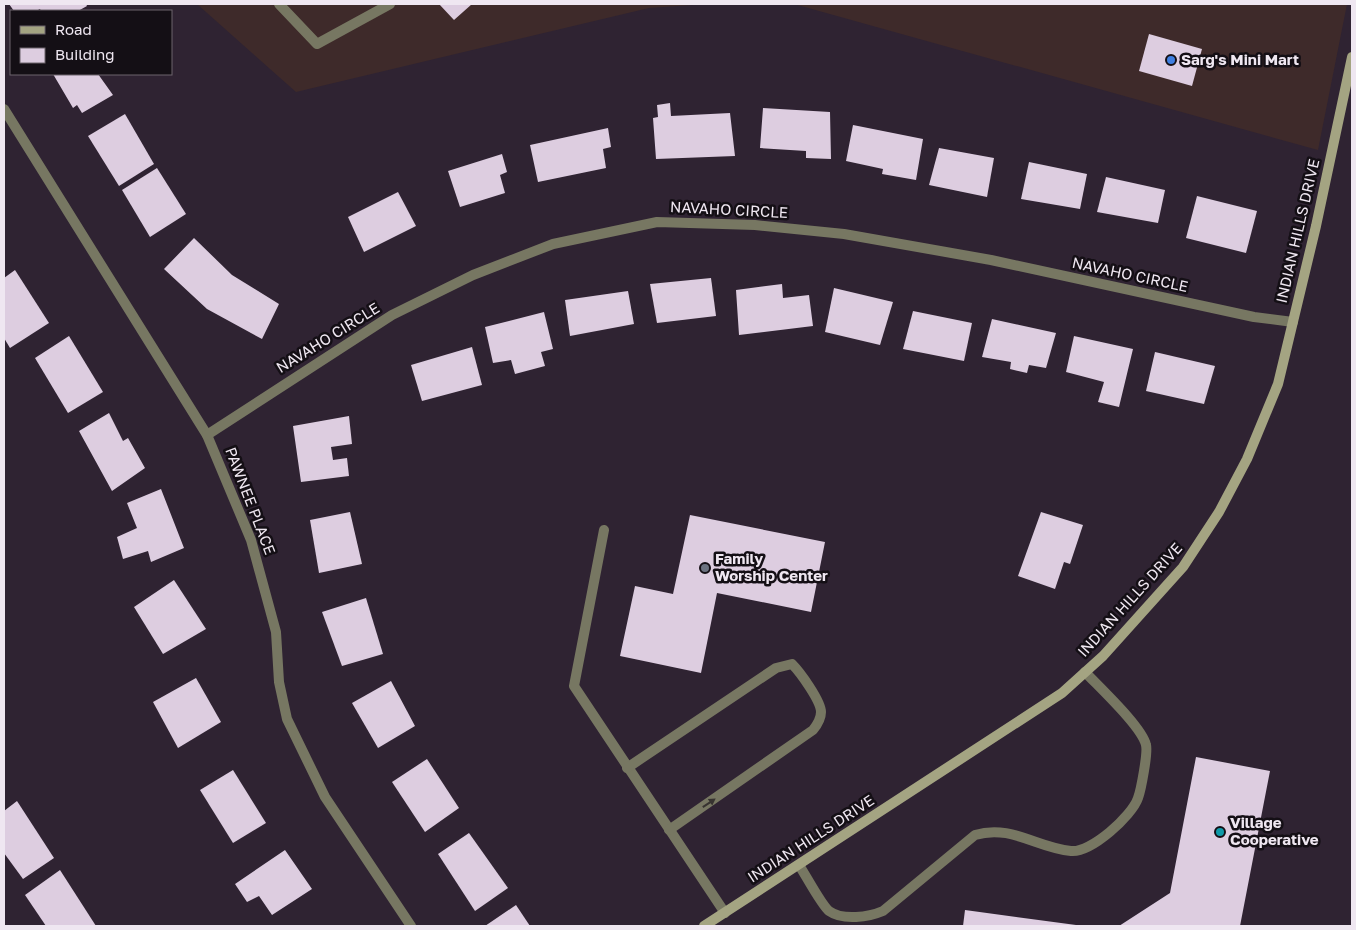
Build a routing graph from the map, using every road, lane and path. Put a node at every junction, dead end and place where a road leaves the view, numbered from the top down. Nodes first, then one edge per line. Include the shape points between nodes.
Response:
1 (280, 4) edge
2 (390, 4) edge
3 (1352, 57) edge
4 (4, 109) edge
5 (1293, 322) junction
6 (207, 435) junction
7 (604, 530) dead end
8 (1085, 672) junction
9 (627, 768) junction
10 (669, 830) junction
11 (799, 864) junction
12 (724, 913) junction
13 (411, 926) edge
14 (704, 926) edge

1 - 2 street via 317,44
3 - 5 main road, INDIAN HILLS DRIVE
4 - 6 street, PAWNEE PLACE
5 - 6 street, NAVAHO CIRCLE via 1254,317 991,260 844,234 755,225 657,222 554,244 473,275 392,315
5 - 8 main road, INDIAN HILLS DRIVE via 1278,384 1247,459 1219,512 1183,567
6 - 13 street, PAWNEE PLACE via 251,540 276,632 279,682 287,720 325,797
7 - 9 street via 574,686
8 - 11 main road, INDIAN HILLS DRIVE via 1062,693
8 - 11 street via 1138,729 1146,746 1138,799 1126,818 1087,847 1073,852 1005,832 975,835 883,911 873,915 842,916 828,911
9 - 10 street
10 -> 9 street via 804,738 819,721 820,705 797,669 792,664 783,664
10 - 12 street
11 - 12 main road, INDIAN HILLS DRIVE
12 - 14 main road, INDIAN HILLS DRIVE

